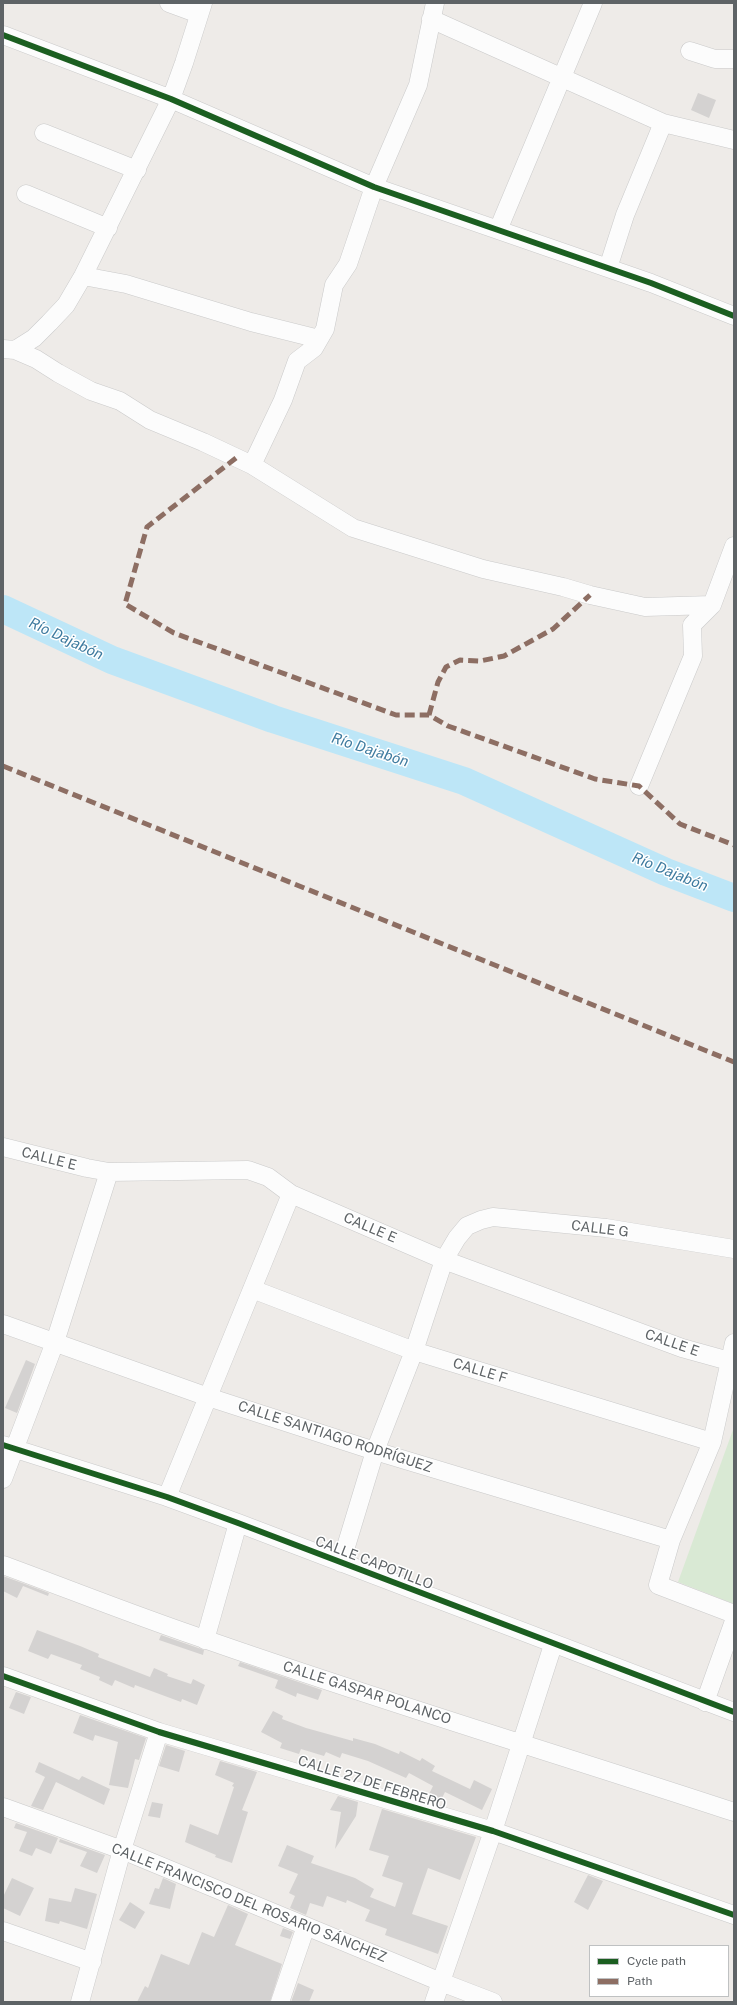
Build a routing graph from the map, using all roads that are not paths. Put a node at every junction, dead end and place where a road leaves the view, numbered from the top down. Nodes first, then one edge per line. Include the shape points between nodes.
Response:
1 (169, 3) edge
2 (594, 3) edge
3 (201, 8) edge
4 (433, 11) edge
5 (3, 36) edge
6 (690, 51) dead end
7 (734, 59) edge
8 (562, 77) junction
9 (171, 99) junction
10 (663, 123) junction
11 (44, 133) dead end
12 (734, 140) edge
13 (137, 170) junction
14 (374, 187) junction
15 (26, 194) dead end
16 (108, 228) junction
17 (498, 230) junction
18 (608, 268) junction
19 (84, 276) junction
20 (734, 316) edge
21 (319, 339) junction
22 (9, 349) edge
23 (252, 465) junction
24 (734, 546) edge
25 (712, 605) junction
26 (639, 786) dead end
27 (4, 1149) edge
28 (109, 1172) junction
29 (291, 1194) junction
30 (734, 1249) edge
31 (444, 1260) junction
32 (252, 1289) junction
33 (3, 1324) edge
34 (55, 1342) junction
35 (734, 1343) edge
36 (414, 1351) junction
37 (729, 1361) junction
38 (208, 1397) junction
39 (728, 1398) edge
40 (712, 1442) junction
41 (9, 1447) edge
42 (375, 1451) junction
43 (3, 1479) edge
44 (167, 1497) junction
45 (238, 1523) junction
46 (671, 1540) junction
47 (341, 1563) junction
48 (3, 1565) edge
49 (734, 1614) edge
50 (734, 1621) edge
51 (205, 1640) junction
52 (553, 1644) junction
53 (3, 1676) edge
54 (705, 1702) junction
55 (734, 1712) edge
56 (159, 1732) junction
57 (521, 1742) junction
58 (3, 1807) edge
59 (734, 1812) edge
60 (493, 1831) junction
61 (122, 1850) junction
62 (734, 1915) edge
63 (306, 1926) junction
64 (3, 1931) edge
65 (92, 1962) junction
66 (441, 1982) junction
67 (80, 2002) edge
68 (280, 2002) edge
69 (434, 2002) edge
70 (493, 2002) edge

1 - 3 street
2 - 8 street
3 - 9 street
4 - 8 street
4 - 14 street via 418,84
5 - 9 street
6 - 7 street via 715,59
8 - 10 street
8 - 17 street
9 - 13 street
9 - 14 street
10 - 12 street
10 - 18 street via 625,215
11 - 13 street
13 - 16 street
14 - 17 street
14 - 21 street via 348,264 334,285 325,329
15 - 16 street
16 - 19 street
17 - 18 street
18 - 20 street
19 - 21 street via 126,284 251,322
19 - 22 street via 66,305 34,338
21 - 23 street via 314,348 298,361
22 - 23 street via 36,359 91,391 120,401 150,420
23 - 25 street via 353,528 483,569 645,606
24 - 25 street
25 - 26 street via 692,626 693,656
27 - 28 street, CALLE E
28 - 29 street, CALLE E via 248,1170 268,1177
28 - 34 street
29 - 31 street, CALLE E
29 - 32 street
30 - 31 street, CALLE G via 606,1228 494,1217 468,1226 457,1238
31 - 36 street
31 - 37 street, CALLE E via 682,1348
32 - 36 street, CALLE F
32 - 38 street
33 - 34 street, CALLE SANTIAGO RODRÍGUEZ
34 - 38 street, CALLE SANTIAGO RODRÍGUEZ
34 - 41 street
35 - 37 street
36 - 40 street, CALLE F
36 - 42 street
37 - 39 street
38 - 42 street, CALLE SANTIAGO RODRÍGUEZ
38 - 44 street
39 - 40 street
40 - 46 street
41 - 43 street
41 - 44 street, CALLE CAPOTILLO
42 - 46 street, CALLE SANTIAGO RODRÍGUEZ
42 - 47 street
44 - 45 street, CALLE CAPOTILLO
45 - 47 street, CALLE CAPOTILLO
45 - 51 street
46 - 49 street via 658,1585
47 - 52 street, CALLE CAPOTILLO
48 - 51 street, CALLE GASPAR POLANCO
50 - 54 street
51 - 57 street, CALLE GASPAR POLANCO
52 - 54 street, CALLE CAPOTILLO
52 - 57 street
53 - 56 street, CALLE 27 DE FEBRERO
54 - 55 street, CALLE CAPOTILLO
56 - 60 street, CALLE 27 DE FEBRERO
56 - 61 street
57 - 59 street, CALLE GASPAR POLANCO
57 - 60 street
58 - 61 street, CALLE FRANCISCO DEL ROSARIO SÁNCHEZ
60 - 62 street, CALLE 27 DE FEBRERO
60 - 66 street
61 - 63 street, CALLE FRANCISCO DEL ROSARIO SÁNCHEZ
61 - 65 street
63 - 66 street, CALLE FRANCISCO DEL ROSARIO SÁNCHEZ
63 - 68 street
64 - 65 street
65 - 67 street
66 - 69 street
66 - 70 street, CALLE FRANCISCO DEL ROSARIO SÁNCHEZ

